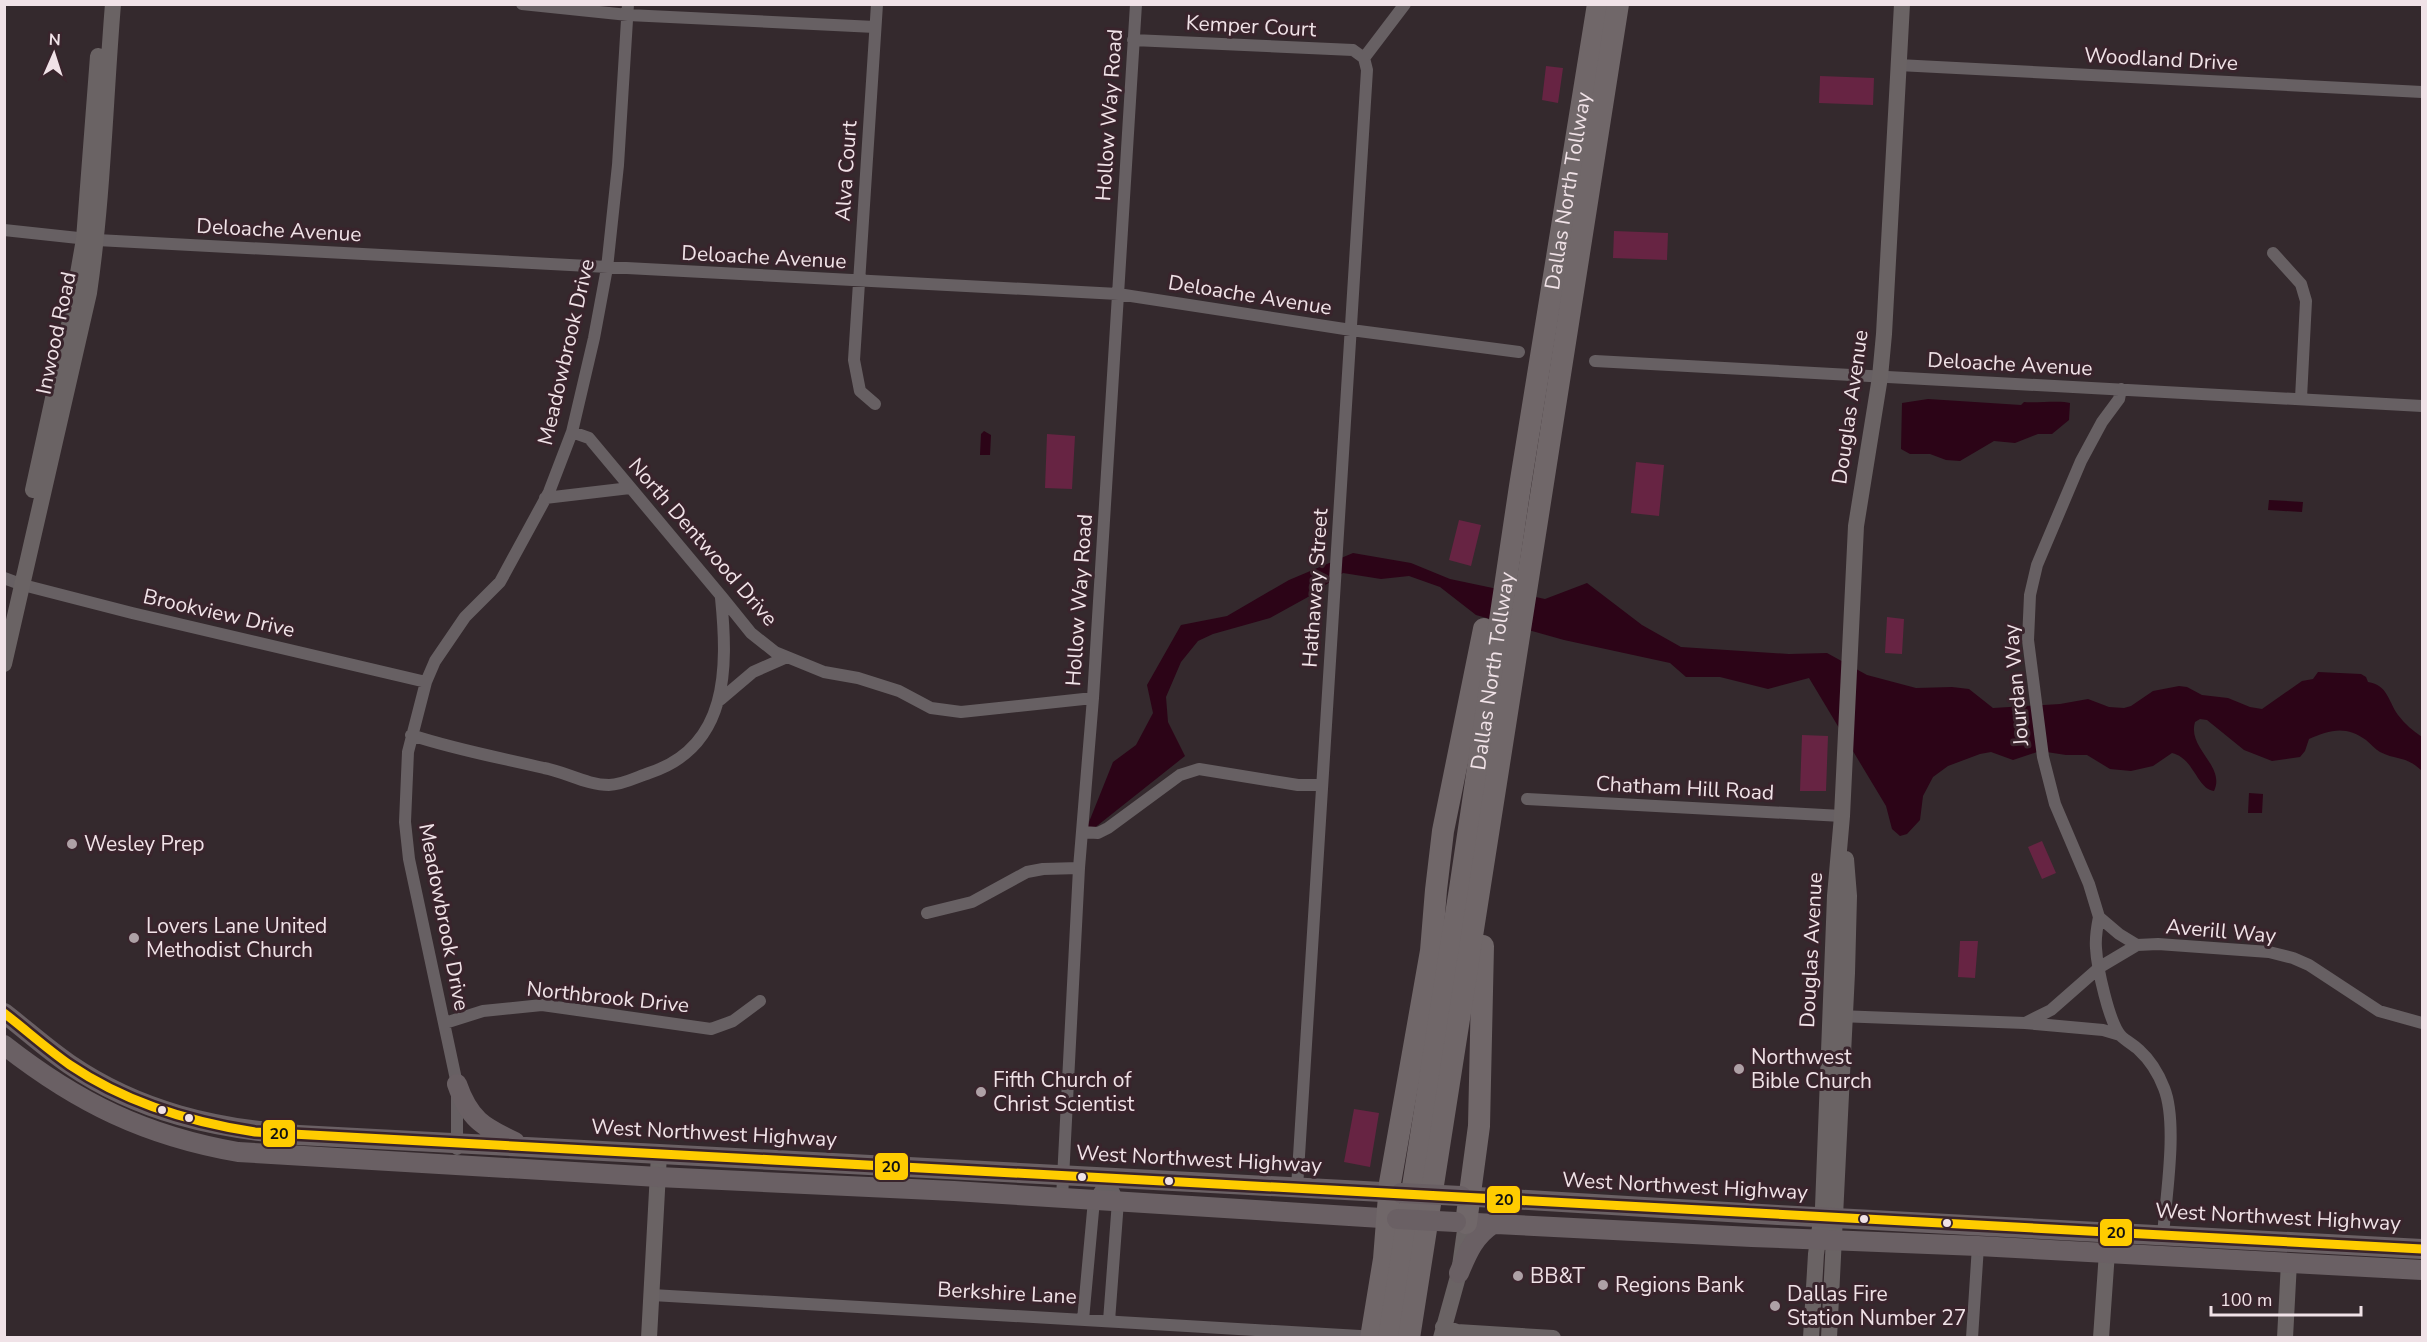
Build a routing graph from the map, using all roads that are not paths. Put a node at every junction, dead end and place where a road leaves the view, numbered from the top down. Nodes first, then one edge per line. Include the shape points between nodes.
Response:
1 (102, 4) edge
2 (113, 4) edge
3 (522, 4) edge
4 (876, 4) edge
5 (1136, 4) edge
6 (1405, 4) edge
7 (1599, 4) edge
8 (1618, 4) edge
9 (1902, 4) edge
10 (628, 10) edge
11 (106, 27) junction
12 (875, 27) junction
13 (1133, 40) junction
14 (1364, 58) junction
15 (1898, 65) junction
16 (2422, 92) edge
17 (4, 230) edge
18 (90, 239) junction
19 (2273, 253) dead end
20 (607, 268) junction
21 (858, 281) junction
22 (1118, 294) junction
23 (1351, 330) junction
24 (1519, 352) dead end
25 (1595, 361) dead end
26 (1880, 377) junction
27 (2121, 389) junction
28 (2301, 398) junction
29 (874, 405) dead end
30 (2422, 406) edge
31 (572, 432) junction
32 (1520, 486) junction
33 (630, 488) junction
34 (545, 498) junction
35 (13, 581) edge
36 (721, 596) junction
37 (4, 617) edge
38 (788, 657) junction
39 (4, 664) edge
40 (426, 682) junction
41 (1093, 698) junction
42 (719, 700) junction
43 (411, 735) junction
44 (1322, 785) junction
45 (1527, 799) dead end
46 (1842, 816) junction
47 (1082, 832) junction
48 (1485, 856) junction
49 (1079, 868) junction
50 (927, 913) dead end
51 (2099, 916) junction
52 (2137, 945) junction
53 (2100, 967) junction
54 (760, 1001) dead end
55 (4, 1013) edge
56 (1837, 1016) junction
57 (445, 1023) junction
58 (2025, 1023) junction
59 (2422, 1023) edge
60 (2120, 1035) junction
61 (4, 1045) edge
62 (457, 1084) junction
63 (255, 1132) junction
64 (457, 1143) junction
65 (526, 1147) junction
66 (251, 1154) junction
67 (659, 1154) junction
68 (456, 1165) junction
69 (1063, 1176) junction
70 (658, 1177) junction
71 (1108, 1179) junction
72 (1297, 1188) junction
73 (1395, 1193) junction
74 (1466, 1196) junction
75 (1062, 1198) junction
76 (1094, 1200) junction
77 (1118, 1202) junction
78 (1778, 1215) junction
79 (1828, 1218) junction
80 (1392, 1219) junction
81 (1461, 1223) junction
82 (1493, 1224) junction
83 (2163, 1235) junction
84 (1776, 1237) junction
85 (2217, 1237) junction
86 (1826, 1239) junction
87 (1978, 1246) junction
88 (2422, 1248) edge
89 (2107, 1252) junction
90 (2289, 1262) junction
91 (2422, 1270) edge
92 (1459, 1274) junction
93 (652, 1294) junction
94 (1083, 1320) junction
95 (1109, 1322) junction
96 (1442, 1332) edge
97 (1237, 1333) edge
98 (1366, 1337) edge
99 (649, 1338) edge
100 (1389, 1338) edge
101 (1409, 1338) edge
102 (1553, 1338) edge
103 (1811, 1338) edge
104 (1830, 1338) edge
105 (1972, 1338) edge
106 (2101, 1338) edge
107 (2285, 1338) edge

1 - 11 street, Inwood Road
2 - 11 street, Inwood Road
3 - 10 street
4 - 12 street, Alva Court
5 - 13 street, Hollow Way Road
6 - 14 street
7 - 32 highway, Dallas North Tollway
8 - 48 highway, Dallas North Tollway
9 - 15 street, Douglas Avenue
10 - 12 street
10 - 20 street, Meadowbrook Drive
11 - 18 street, Inwood Road
12 - 21 street, Alva Court
13 - 14 street, Kemper Court via 1353,50
13 - 22 street, Hollow Way Road
14 - 23 street, Hathaway Street via 1367,70
15 - 16 street, Woodland Drive
15 - 26 street, Douglas Avenue
17 - 18 street, Deloache Avenue
18 - 20 street, Deloache Avenue
18 - 35 street, Inwood Road via 69,325 55,414
19 - 28 street via 2301,284 2306,301
20 - 21 street, Deloache Avenue
20 - 31 street, Meadowbrook Drive
21 - 22 street, Deloache Avenue
21 - 29 street, Alva Court via 856,379 860,392
22 - 23 street, Deloache Avenue
22 - 41 street, Hollow Way Road
23 - 24 street, Deloache Avenue
23 - 44 street, Hathaway Street
25 - 26 street, Deloache Avenue
26 - 27 street, Deloache Avenue
26 - 46 street, Douglas Avenue via 1856,526
27 - 28 street, Deloache Avenue
27 - 51 street, Jourdan Way via 2119,399 2081,461 2033,578 2028,640 2043,757 2055,804
28 - 30 street, Deloache Avenue
31 - 33 street, North Dentwood Drive via 589,438
31 - 34 street, Meadowbrook Drive
32 - 73 highway via 1488,611 1445,820 1430,962
32 - 100 highway, Dallas North Tollway
33 - 34 street
33 - 36 street, North Dentwood Drive
34 - 40 street, Meadowbrook Drive via 500,582 465,617 435,661
35 - 37 street, Inwood Road
35 - 39 street, Inwood Road
35 - 40 street, Brookview Drive
36 - 38 street, North Dentwood Drive via 751,633
36 - 42 street via 724,653
38 - 41 street, North Dentwood Drive via 824,672 899,691 931,708 961,712
38 - 42 street via 753,672
40 - 43 street, Meadowbrook Drive
41 - 47 street, Hollow Way Road
42 - 43 street via 710,724 692,747 668,767 611,785 458,750
43 - 57 street, Meadowbrook Drive via 405,822
44 - 47 street via 1298,785 1199,769 1180,775 1108,828 1098,833
44 - 72 street, Hathaway Street
45 - 46 street, Chatham Hill Road
46 - 56 street, Douglas Avenue
47 - 49 street, Hollow Way Road
48 - 74 highway via 1479,1126
48 - 101 highway, Dallas North Tollway
49 - 50 street via 1028,872 972,902
49 - 69 street, Hollow Way Road
51 - 52 street
51 - 53 street, Jourdan Way via 2096,951
52 - 53 street, Averill Way
52 - 59 street, Averill Way via 2269,952 2293,958 2379,1011
53 - 58 street, Averill Way via 2051,1010
53 - 60 street, Jourdan Way via 2110,1018
54 - 57 street, Northbrook Drive via 733,1021 711,1029 542,1005 483,1011
55 - 63 main road, West Northwest Highway via 70,1065 137,1101 200,1122
56 - 58 street, Averill Way
56 - 79 street, Douglas Avenue
57 - 62 street, Meadowbrook Drive
58 - 60 street, Averill Way
60 - 83 street, Jourdan Way via 2154,1068 2170,1108
61 - 66 main road via 61,1086 123,1120 194,1143
62 - 64 street, Meadowbrook Drive
62 - 65 main road via 463,1104 481,1124
63 - 64 main road, West Northwest Highway
63 - 66 main road
64 - 65 main road, West Northwest Highway
64 - 68 street, Meadowbrook Drive
65 - 67 main road, West Northwest Highway
66 - 68 main road
67 - 69 main road, West Northwest Highway
67 - 70 street
68 - 70 main road
69 - 71 main road, West Northwest Highway
69 - 75 street, Hollow Way Road
70 - 75 main road
70 - 93 street
71 - 72 main road, West Northwest Highway
71 - 76 street
71 - 77 street
72 - 73 main road, West Northwest Highway
73 - 74 main road, West Northwest Highway, bridge
73 - 80 highway
74 - 78 main road, West Northwest Highway
74 - 81 highway
75 - 76 main road
76 - 77 main road
76 - 94 street
77 - 80 main road
77 - 95 street
78 - 79 main road, West Northwest Highway
78 - 84 main road
79 - 83 main road, West Northwest Highway
79 - 86 street, Douglas Avenue
80 - 81 main road, bridge
80 - 98 highway
81 - 82 main road
81 - 92 street
82 - 84 main road
82 - 92 main road via 1471,1245
83 - 85 main road, West Northwest Highway
84 - 86 main road
85 - 88 main road, West Northwest Highway
85 - 89 main road via 2198,1246 2121,1242
86 - 87 main road
86 - 103 street, Douglas Avenue
86 - 104 street, Douglas Avenue
87 - 89 main road
87 - 105 street
89 - 90 main road
89 - 106 street
90 - 91 main road
90 - 107 street
92 - 96 street
93 - 94 street, Berkshire Lane
93 - 99 street
94 - 95 street, Berkshire Lane
95 - 97 street, Berkshire Lane
96 - 102 street
97 - 98 street, Berkshire Lane

